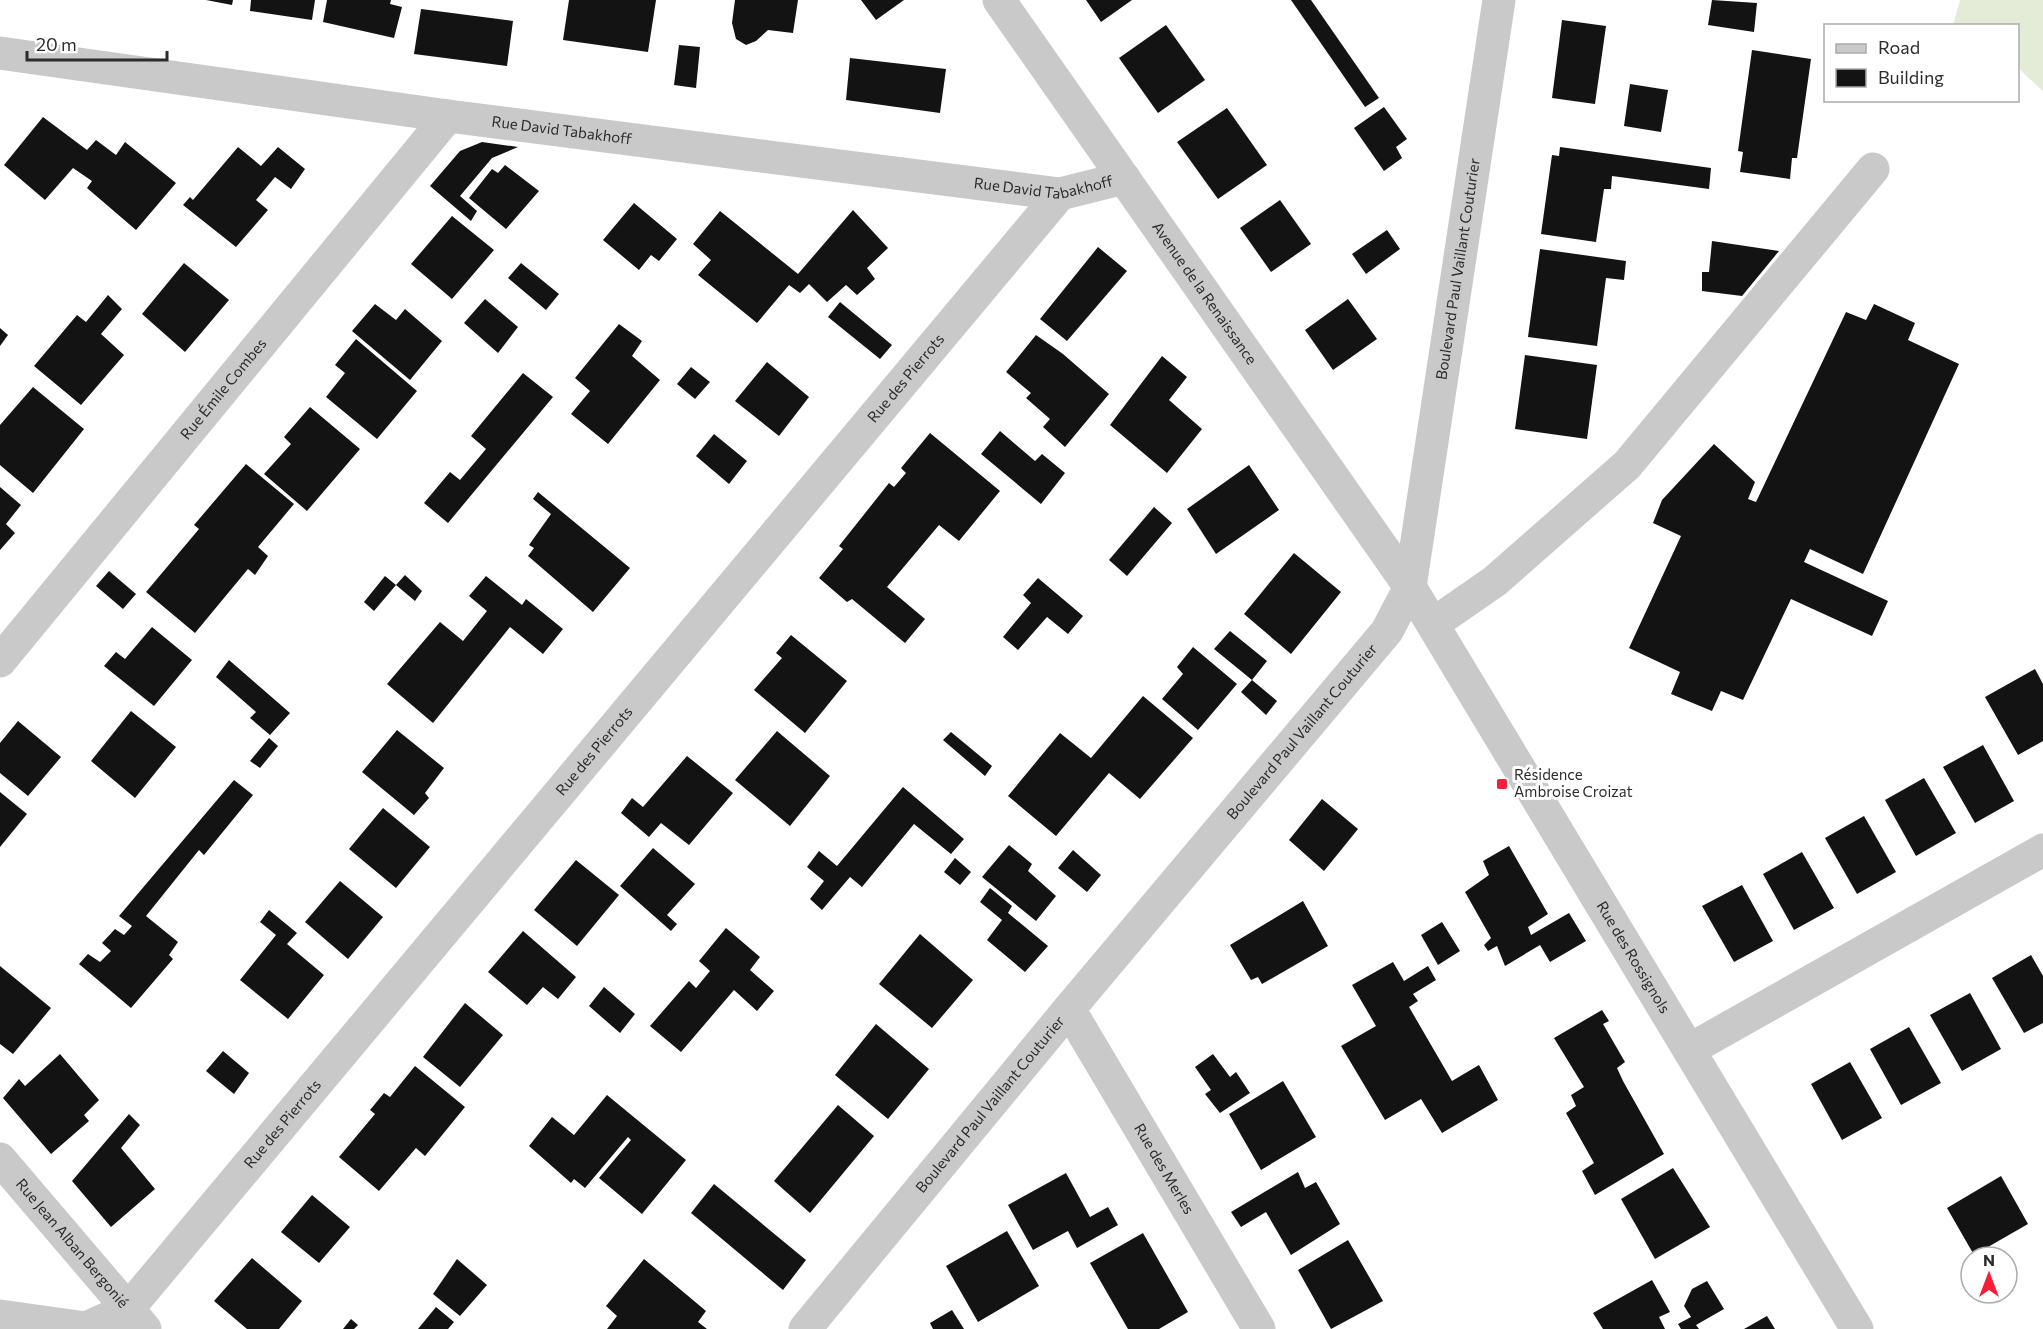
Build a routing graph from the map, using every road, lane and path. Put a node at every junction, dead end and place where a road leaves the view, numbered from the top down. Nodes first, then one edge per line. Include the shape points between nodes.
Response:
1 (999, 0) edge
2 (1499, 0) edge
3 (0, 53) edge
4 (448, 116) junction
5 (1873, 169) dead end
6 (1124, 178) junction
7 (1060, 194) junction
8 (1410, 587) junction
9 (1434, 624) junction
10 (0, 661) edge
11 (2043, 850) edge
12 (1069, 1009) junction
13 (1689, 1050) junction
14 (0, 1159) edge
15 (0, 1316) edge
16 (136, 1319) edge
17 (805, 1329) edge
18 (1259, 1329) edge
19 (1857, 1329) edge

1 - 6 street, Avenue de la Renaissance
2 - 8 street, Boulevard Paul Vaillant Couturier
3 - 4 street, Rue David Tabakhoff
4 - 7 street, Rue David Tabakhoff
4 - 10 street, Rue Émile Combes
5 - 9 street via 1627,465 1495,581
6 - 7 street, Rue David Tabakhoff
6 - 8 street, Avenue de la Renaissance
7 - 16 street, Rue des Pierrots
8 - 9 street, Rue des Rossignols
8 - 12 street, Boulevard Paul Vaillant Couturier via 1387,631
9 - 13 street, Rue des Rossignols
11 - 13 street
12 - 17 street, Boulevard Paul Vaillant Couturier
12 - 18 street, Rue des Merles
13 - 19 street, Rue des Rossignols
14 - 16 street, Rue Jean Alban Bergonié
15 - 16 street via 86,1328

